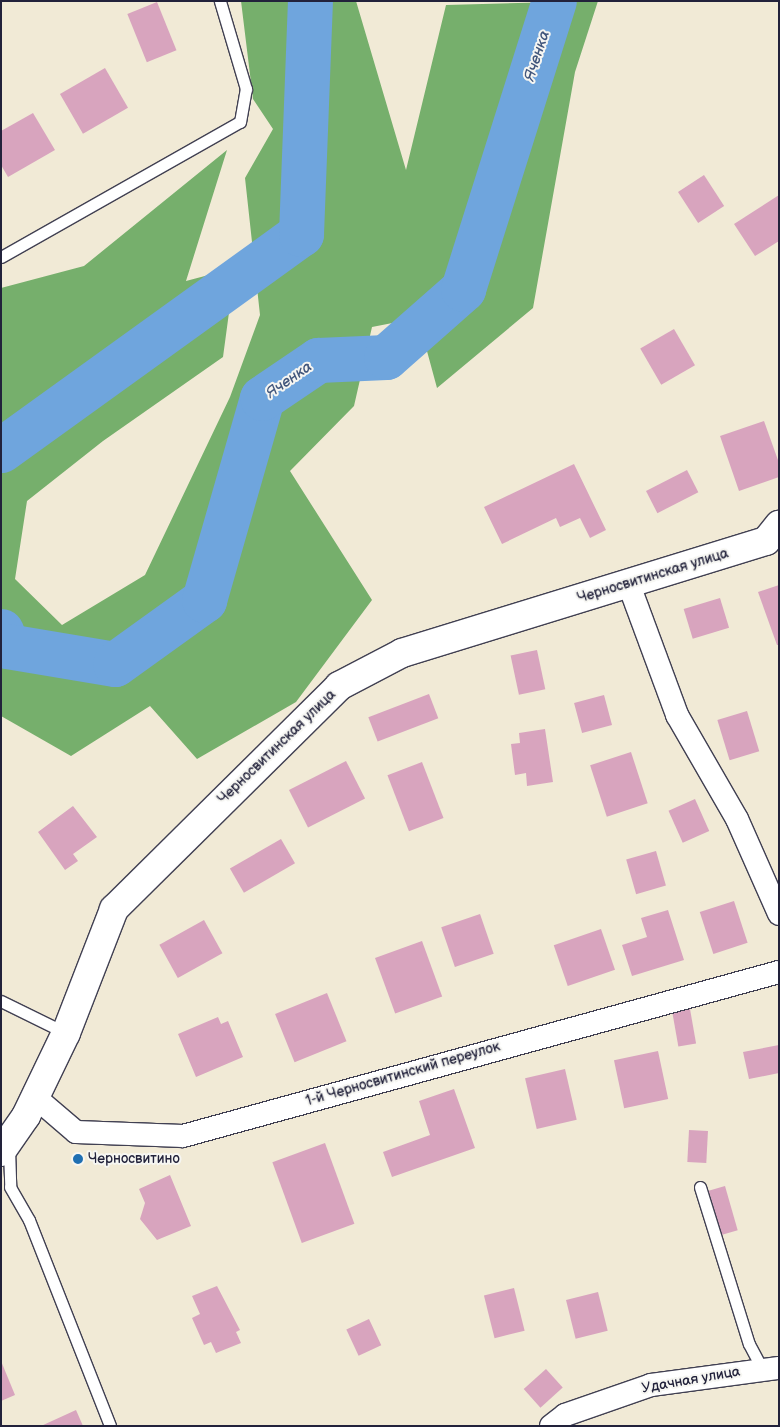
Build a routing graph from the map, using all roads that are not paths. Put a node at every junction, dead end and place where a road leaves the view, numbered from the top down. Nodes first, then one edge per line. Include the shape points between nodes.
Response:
1 (220, 1) edge
2 (1, 257) edge
3 (779, 525) edge
4 (630, 585) junction
5 (779, 914) edge
6 (779, 972) edge
7 (1, 1001) edge
8 (66, 1033) junction
9 (36, 1097) junction
10 (5, 1147) edge
11 (700, 1187) dead end
12 (770, 1368) edge
13 (110, 1426) edge
14 (551, 1426) edge

1 - 2 lane via 246,89 240,122
3 - 4 street, Черносвитинская улица via 766,540
4 - 5 street via 677,715 736,819
4 - 8 street, Черносвитинская улица via 402,652 339,686 114,908
6 - 9 street, 1-й Черносвитинский переулок via 183,1136 76,1132
7 - 8 lane
8 - 9 street, Черносвитинская улица
9 - 10 street, Черносвитинская улица
10 - 13 lane via 10,1187 30,1220
11 - 12 lane via 748,1344
12 - 14 street, Удачная улица via 651,1385 565,1414

